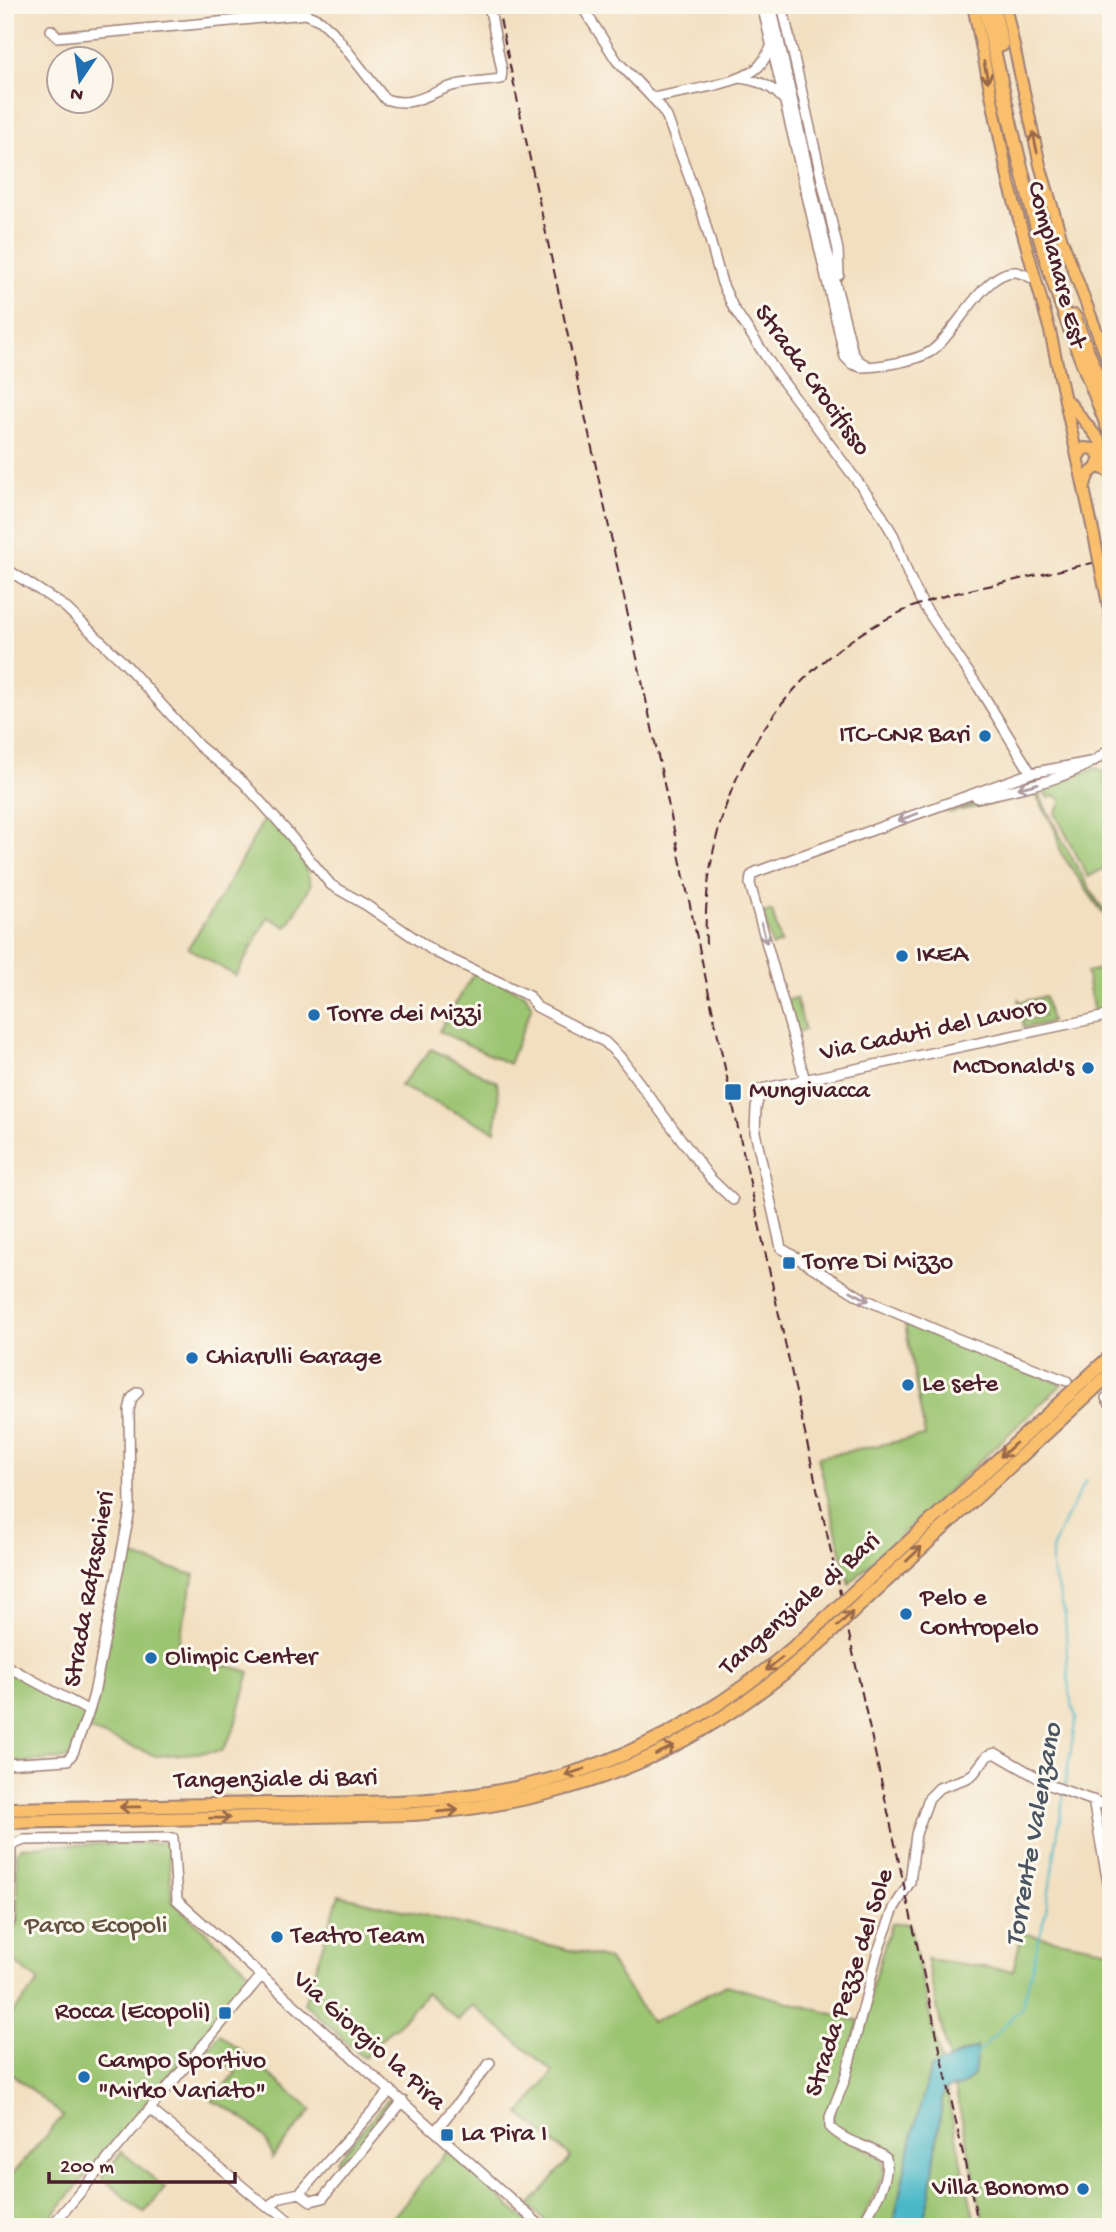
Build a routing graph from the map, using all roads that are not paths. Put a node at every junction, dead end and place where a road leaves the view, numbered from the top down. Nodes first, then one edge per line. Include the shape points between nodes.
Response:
1 (489, 5) edge
2 (581, 5) edge
3 (762, 5) edge
4 (771, 5) edge
5 (782, 5) edge
6 (972, 5) edge
7 (984, 5) edge
8 (993, 5) edge
9 (1005, 5) edge
10 (51, 30) dead end
11 (772, 44) junction
12 (740, 78) junction
13 (652, 98) junction
14 (783, 100) junction
15 (1036, 280) junction
16 (839, 294) junction
17 (870, 367) junction
18 (1111, 369) edge
19 (1064, 394) junction
20 (1111, 411) edge
21 (1111, 436) edge
22 (1078, 457) junction
23 (1096, 468) junction
24 (1111, 471) edge
25 (1085, 492) junction
26 (5, 568) edge
27 (1111, 618) edge
28 (1111, 747) edge
29 (1111, 755) edge
30 (1090, 762) junction
31 (1031, 773) junction
32 (1065, 774) junction
33 (936, 807) junction
34 (1111, 1015) edge
35 (805, 1080) junction
36 (733, 1200) dead end
37 (1111, 1347) edge
38 (1111, 1356) edge
39 (1111, 1373) edge
40 (1088, 1377) junction
41 (1067, 1381) dead end
42 (1111, 1382) edge
43 (138, 1392) dead end
44 (1085, 1397) junction
45 (5, 1665) edge
46 (89, 1711) junction
47 (5, 1764) edge
48 (1093, 1800) junction
49 (1111, 1807) edge
50 (5, 1810) edge
51 (5, 1822) edge
52 (8, 1847) edge
53 (1111, 1900) edge
54 (5, 1929) edge
55 (262, 1975) junction
56 (490, 2063) dead end
57 (391, 2090) junction
58 (403, 2101) junction
59 (150, 2109) junction
60 (436, 2130) junction
61 (300, 2193) junction
62 (267, 2207) junction
63 (51, 2227) edge
64 (296, 2227) edge
65 (542, 2227) edge
66 (861, 2227) edge

1 - 10 street via 501,79 455,85 411,102 385,99 332,31 306,14 57,37
2 - 13 street, Strada Crocifisso via 617,61
3 - 11 street
4 - 16 street
5 - 16 street via 838,250
6 -> 15 main road, Complanare Est via 1009,183
7 - 21 highway via 1045,255
8 - 20 highway via 1051,249
18 -> 9 main road via 1080,291 1040,165
11 - 12 street via 757,69
11 - 14 street
12 - 13 street
12 - 14 street via 767,85
13 - 31 street, Strada Crocifisso via 667,117 733,307 878,509 922,603
14 - 17 street via 845,357 852,364
15 - 17 street via 1017,272 1001,274 932,351
15 - 19 main road, Complanare Est
16 - 17 street via 853,353
19 - 22 main road, Complanare Est
19 - 24 main road via 1100,441
22 - 23 main road via 1084,448 1095,449 1100,458
22 - 25 main road, Complanare Est
23 - 24 main road
23 - 25 main road via 1088,475
25 - 27 main road, Complanare Est, bridge
26 - 36 street via 64,606 126,665 199,746 243,782 331,885 435,952 525,993 543,1011 610,1045 710,1178
28 - 30 street
29 - 32 street via 1091,768
30 - 31 street
30 - 32 street
31 - 33 street
32 -> 33 street
33 -> 35 street via 751,876
34 - 35 street, Via Caduti del Lavoro
35 -> 41 street, Via Caduti del Lavoro via 761,1089 756,1108 755,1132 781,1248 862,1298
37 - 40 highway
38 - 40 highway, Tangenziale di Bari
39 - 44 highway, Tangenziale di Bari
40 -> 50 highway, Tangenziale di Bari, bridge via 757,1677 686,1725 605,1762 545,1782 481,1795 413,1801
42 - 44 highway
43 - 46 street, Strada Rafaschieri via 129,1410 128,1524
51 -> 44 highway, Tangenziale di Bari, bridge via 414,1814 515,1802 611,1774 712,1725 750,1699 825,1638
45 - 46 street, Strada Rafaschieri
46 - 47 street, Strada Rafaschieri via 68,1760
48 - 49 street, Strada Pezze del Sole
48 - 53 street
48 - 66 street, Strada Pezze del Sole via 1052,1786 995,1753 967,1778 939,1788 929,1798 916,1834 910,1882 894,1908 877,1954 845,2079 830,2117 836,2134 887,2158 886,2180
52 - 54 street via 10,1920
52 - 55 street, Via Giorgio la Pira via 24,1840 173,1838 177,1900
55 - 57 street, Via Giorgio la Pira
55 - 59 street
56 - 60 street
57 - 58 street, Via Giorgio la Pira
57 - 61 street
58 - 60 street, Via Giorgio la Pira
58 - 61 street via 323,2198 310,2201
59 - 62 street
59 - 63 street
60 - 65 street, Via Giorgio la Pira
61 - 62 street via 281,2197
62 - 64 street

